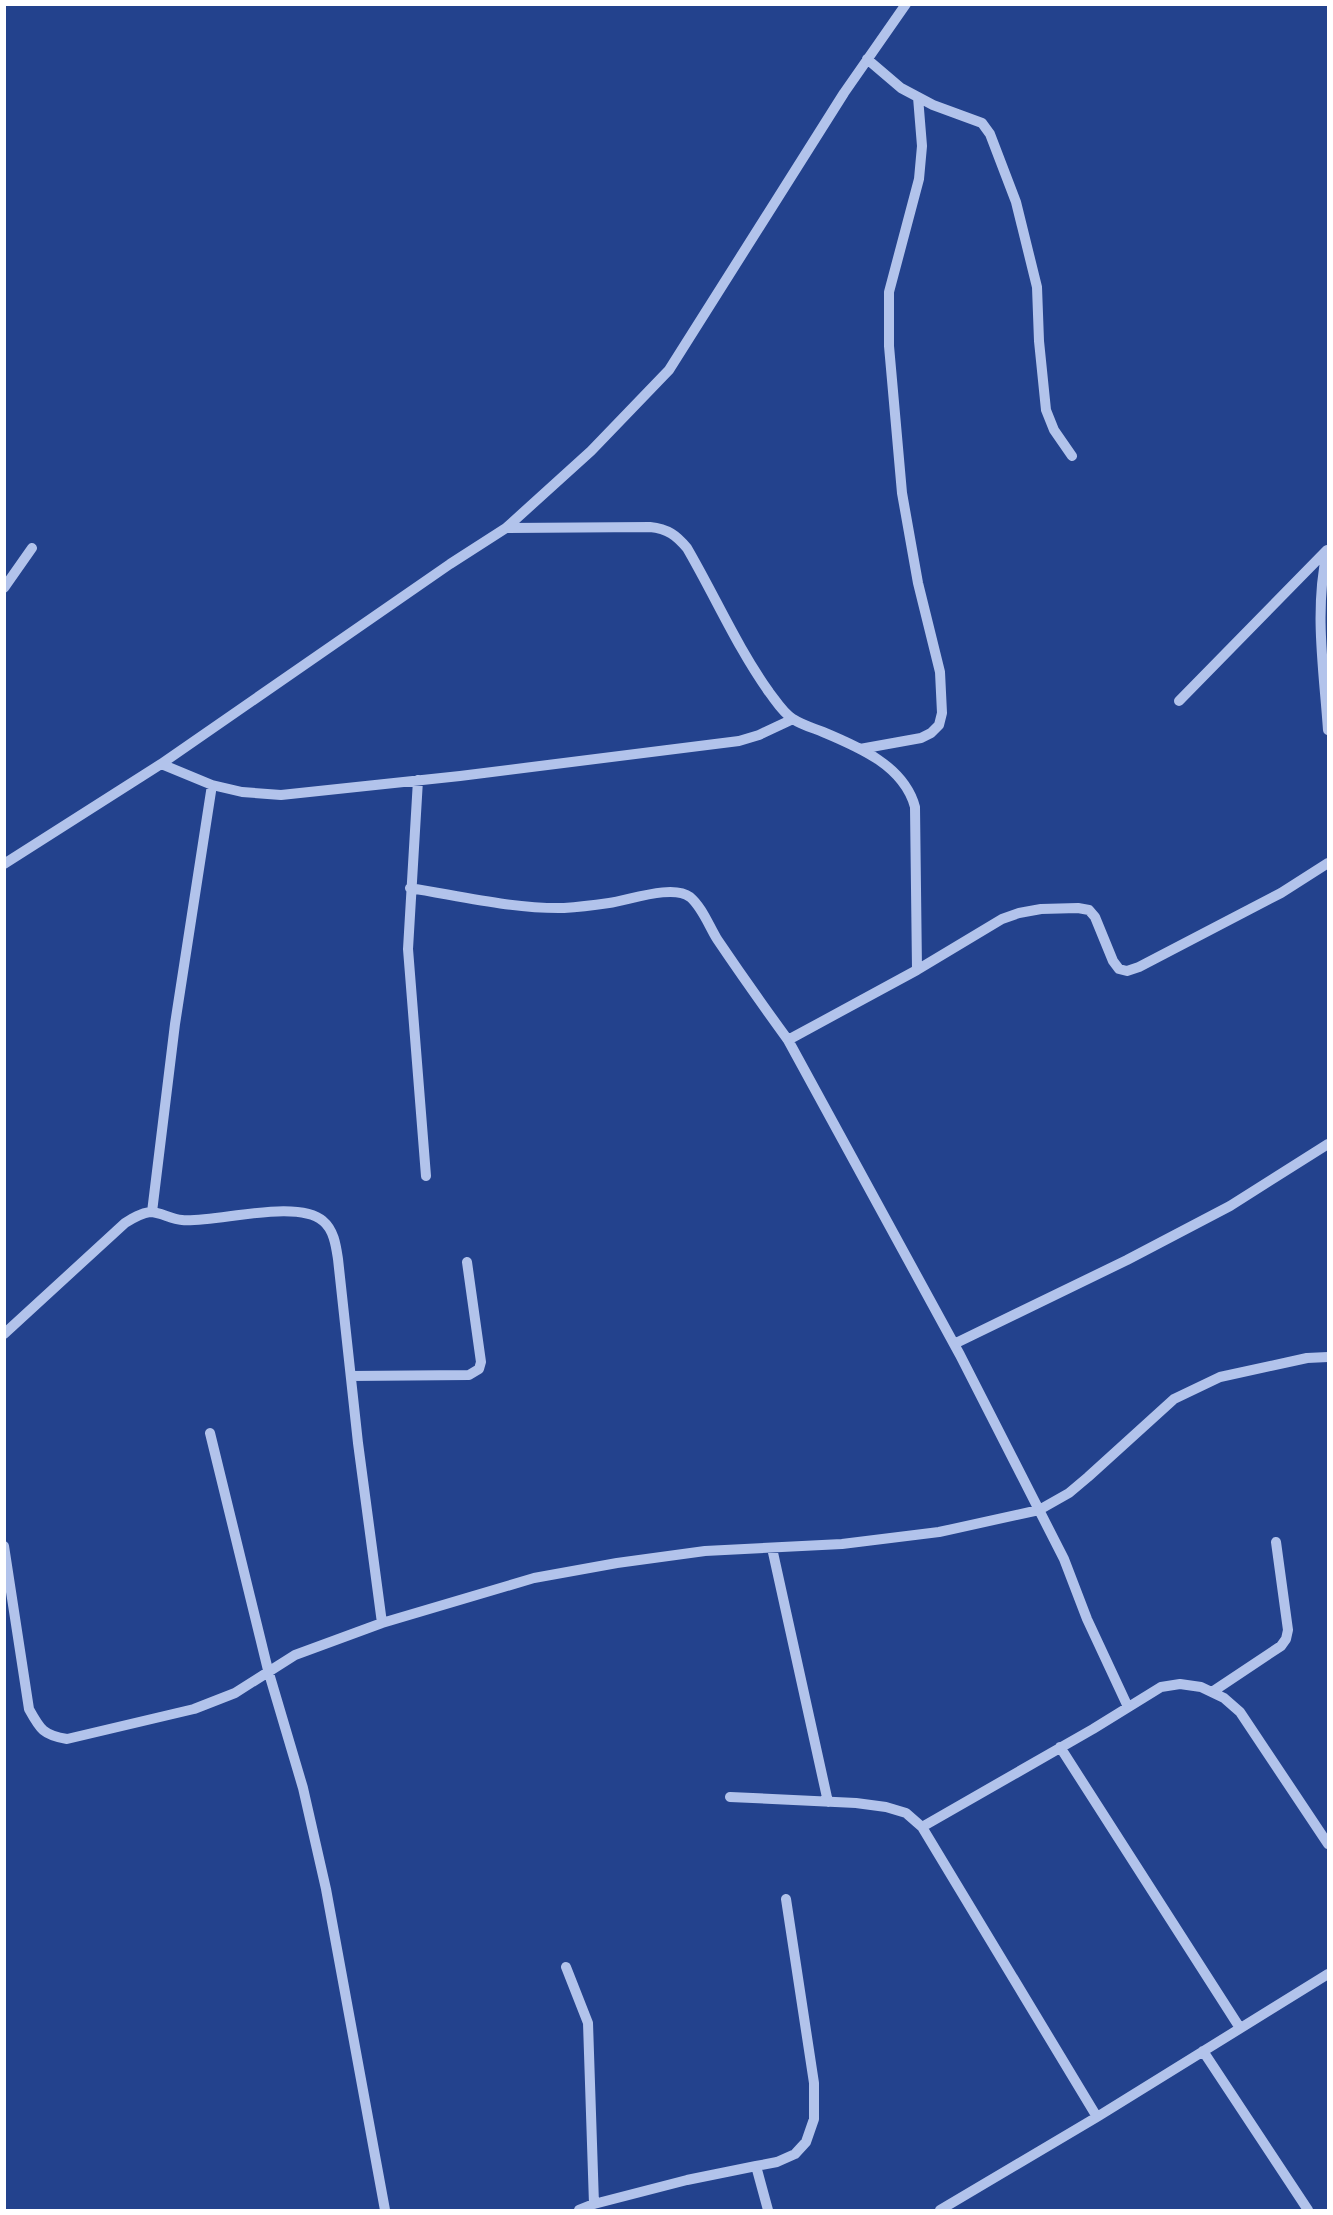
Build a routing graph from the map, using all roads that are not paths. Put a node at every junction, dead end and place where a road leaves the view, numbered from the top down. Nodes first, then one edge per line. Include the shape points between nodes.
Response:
1 (906, 4) edge
2 (867, 59) junction
3 (918, 97) junction
4 (1072, 456) dead end
5 (506, 528) junction
6 (33, 548) dead end
7 (1328, 550) edge
8 (4, 588) edge
9 (1179, 701) dead end
10 (793, 719) junction
11 (1329, 730) edge
12 (860, 750) junction
13 (161, 764) junction
14 (418, 780) junction
15 (212, 785) junction
16 (1329, 863) edge
17 (4, 864) edge
18 (410, 888) junction
19 (917, 970) junction
20 (788, 1040) junction
21 (1329, 1144) edge
22 (426, 1176) dead end
23 (152, 1212) junction
24 (467, 1262) dead end
25 (4, 1334) edge
26 (954, 1344) junction
27 (1329, 1357) edge
28 (351, 1376) junction
29 (210, 1433) dead end
30 (1039, 1510) junction
31 (1276, 1542) dead end
32 (4, 1546) edge
33 (772, 1548) junction
34 (382, 1623) junction
35 (268, 1671) junction
36 (1212, 1692) junction
37 (1128, 1707) junction
38 (1060, 1747) junction
39 (730, 1797) dead end
40 (828, 1802) junction
41 (922, 1827) junction
42 (1329, 1844) edge
43 (786, 1899) dead end
44 (566, 1967) dead end
45 (1329, 1974) edge
46 (1240, 2028) junction
47 (1203, 2051) junction
48 (1097, 2117) junction
49 (756, 2166) junction
50 (594, 2205) junction
51 (385, 2211) edge
52 (579, 2211) edge
53 (768, 2211) edge
54 (940, 2211) edge
55 (1308, 2211) edge

1 - 2 street
2 - 3 street
2 - 5 street via 669,370 591,451
3 - 4 street via 981,123 1001,158 1037,287 1046,410
3 - 12 street via 922,146 919,179 889,292 889,346 902,493 918,583 940,672 942,713 939,725 921,738
5 - 10 street via 650,527 664,528 676,535 759,678
5 - 13 street
6 - 8 street
7 - 9 street
7 - 11 street via 1322,578 1320,633
10 - 12 street
10 - 14 street via 739,741
12 - 19 street via 900,777 915,807
13 - 15 street
13 - 17 street
14 - 15 street via 281,795
14 - 18 street
15 - 23 street
16 - 19 street via 1281,893 1126,971 1113,961 1095,917 1089,910 1078,908 1041,909 1002,919
18 - 20 street via 564,908 670,892 689,896
18 - 22 street via 408,949
19 - 20 street
20 - 26 street
21 - 26 street via 1230,1206
23 - 25 street via 125,1223
23 - 28 street via 182,1220 264,1211 309,1213 324,1221 334,1238 338,1258
24 - 28 street via 479,1369 469,1375
26 - 30 street
27 - 30 street via 1220,1377 1174,1399 1069,1493
28 - 34 street
29 - 35 street
30 - 33 street via 939,1532
30 - 37 street
31 - 36 street via 1286,1639
32 - 35 street via 29,1709 38,1725 51,1736 66,1739 194,1709 235,1693
33 - 34 street via 705,1551 534,1578
33 - 40 street
34 - 35 street via 295,1655
35 - 51 street via 303,1788 326,1889
36 - 37 street via 1201,1687 1170,1685
36 - 42 street via 1240,1712
37 - 38 street
38 - 41 street
38 - 46 street
39 - 40 street
40 - 41 street via 885,1807 906,1813
41 - 48 street
43 - 49 street via 814,2083 813,2119 806,2142 795,2154
44 - 50 street via 588,2023
45 - 46 street
46 - 47 street
47 - 48 street
47 - 55 street
48 - 54 street
49 - 50 street
49 - 53 street
50 - 52 street

